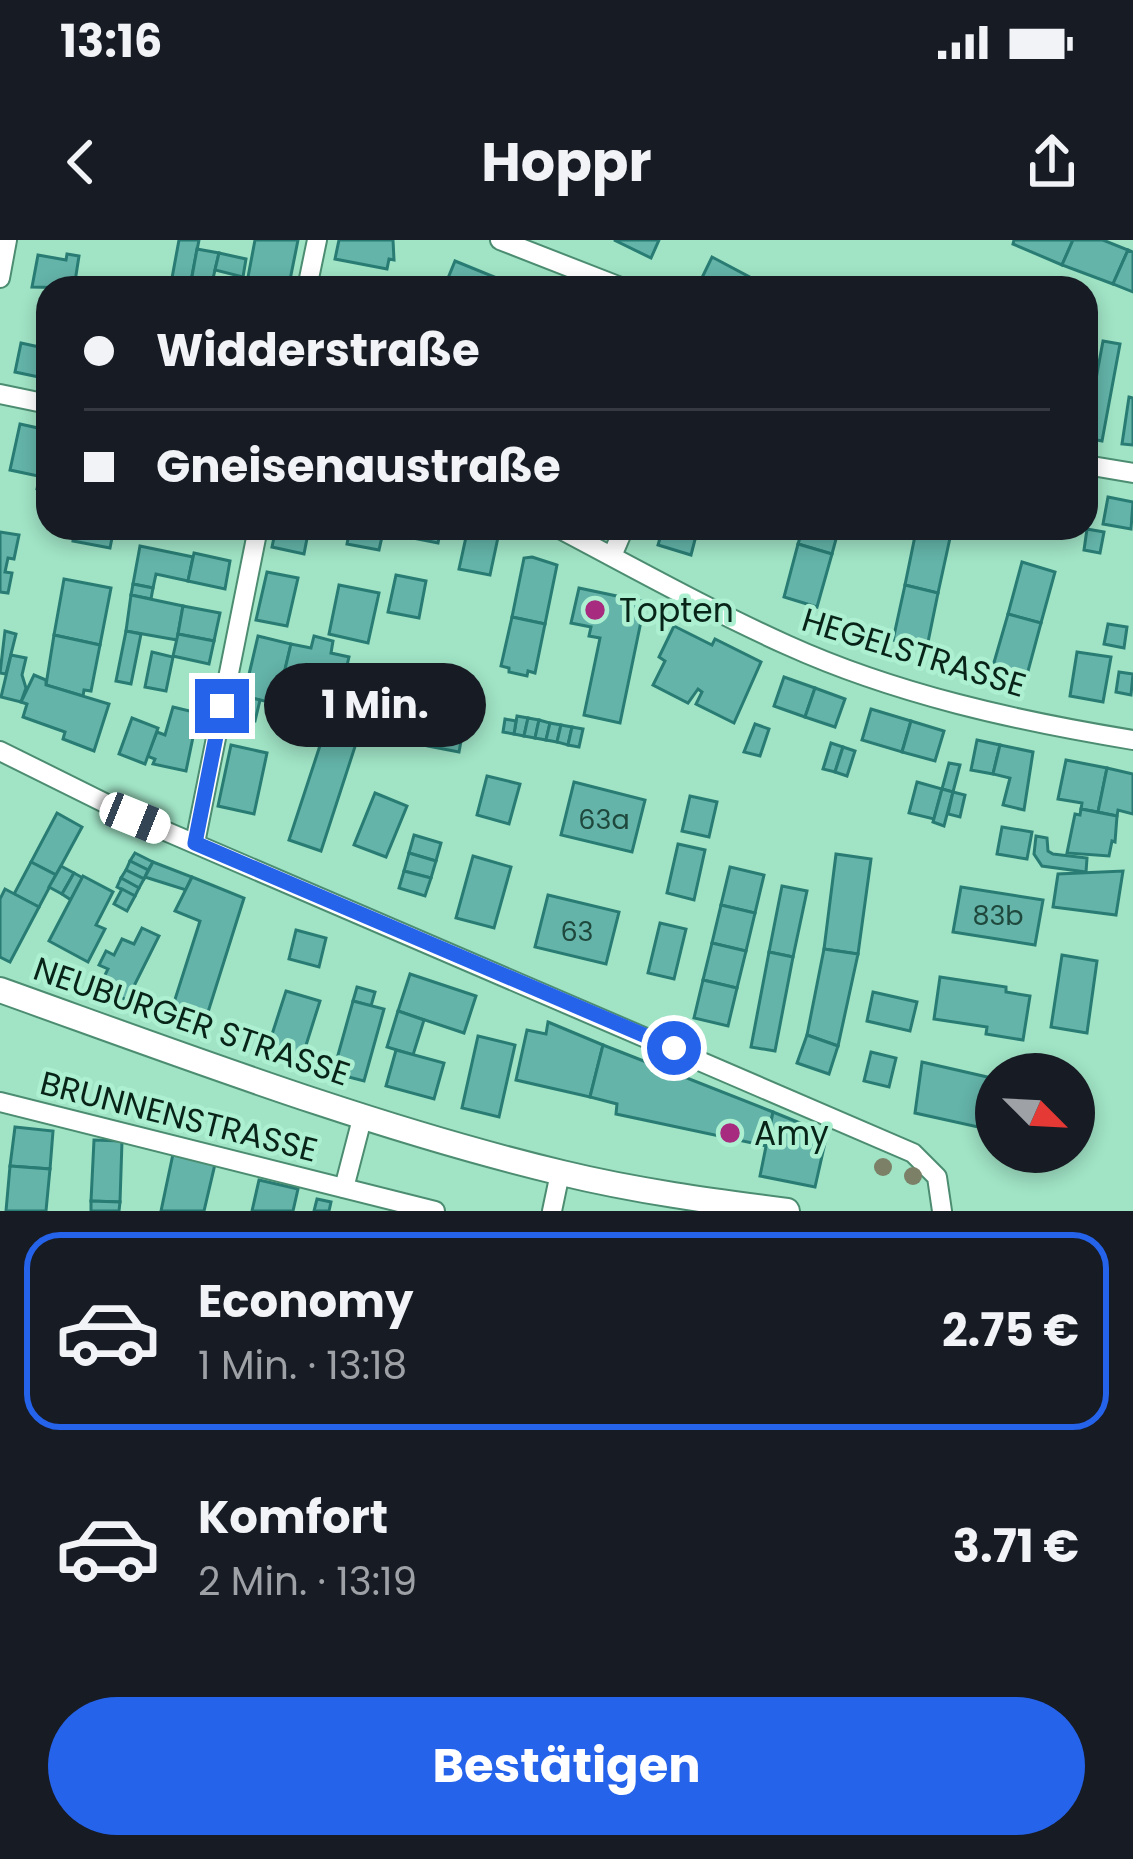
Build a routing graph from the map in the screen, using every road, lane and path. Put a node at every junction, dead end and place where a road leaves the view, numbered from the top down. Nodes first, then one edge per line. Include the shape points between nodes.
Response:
1 (7, 240) edge
2 (317, 240) edge
3 (500, 240) edge
4 (310, 276) edge
5 (592, 276) edge
6 (0, 278) edge
7 (0, 394) edge
8 (36, 402) edge
9 (1098, 467) edge
10 (1133, 473) edge
11 (255, 540) edge
12 (581, 540) edge
13 (618, 540) edge
14 (612, 556) junction
15 (1133, 740) edge
16 (0, 751) edge
17 (195, 843) junction
18 (0, 990) edge
19 (0, 1102) edge
20 (363, 1115) junction
21 (560, 1173) junction
22 (344, 1188) junction
23 (435, 1211) edge
24 (552, 1211) edge
25 (787, 1211) edge
26 (942, 1211) edge

1 - 6 street
2 - 4 street
3 - 5 street
7 - 8 street
9 - 10 street
11 - 17 street
12 - 14 street, HEGELSTRASSE
13 - 14 street
14 - 15 street, HEGELSTRASSE via 860,674
16 - 17 street
17 - 26 street via 913,1153 937,1177
18 - 20 street, NEUBURGER STRASSE
19 - 22 street, BRUNNENSTRASSE
20 - 21 street, NEUBURGER STRASSE
20 - 22 street, NEUBURGER STRASSE
21 - 24 street
21 - 25 street, NEUBURGER STRASSE
22 - 23 street

